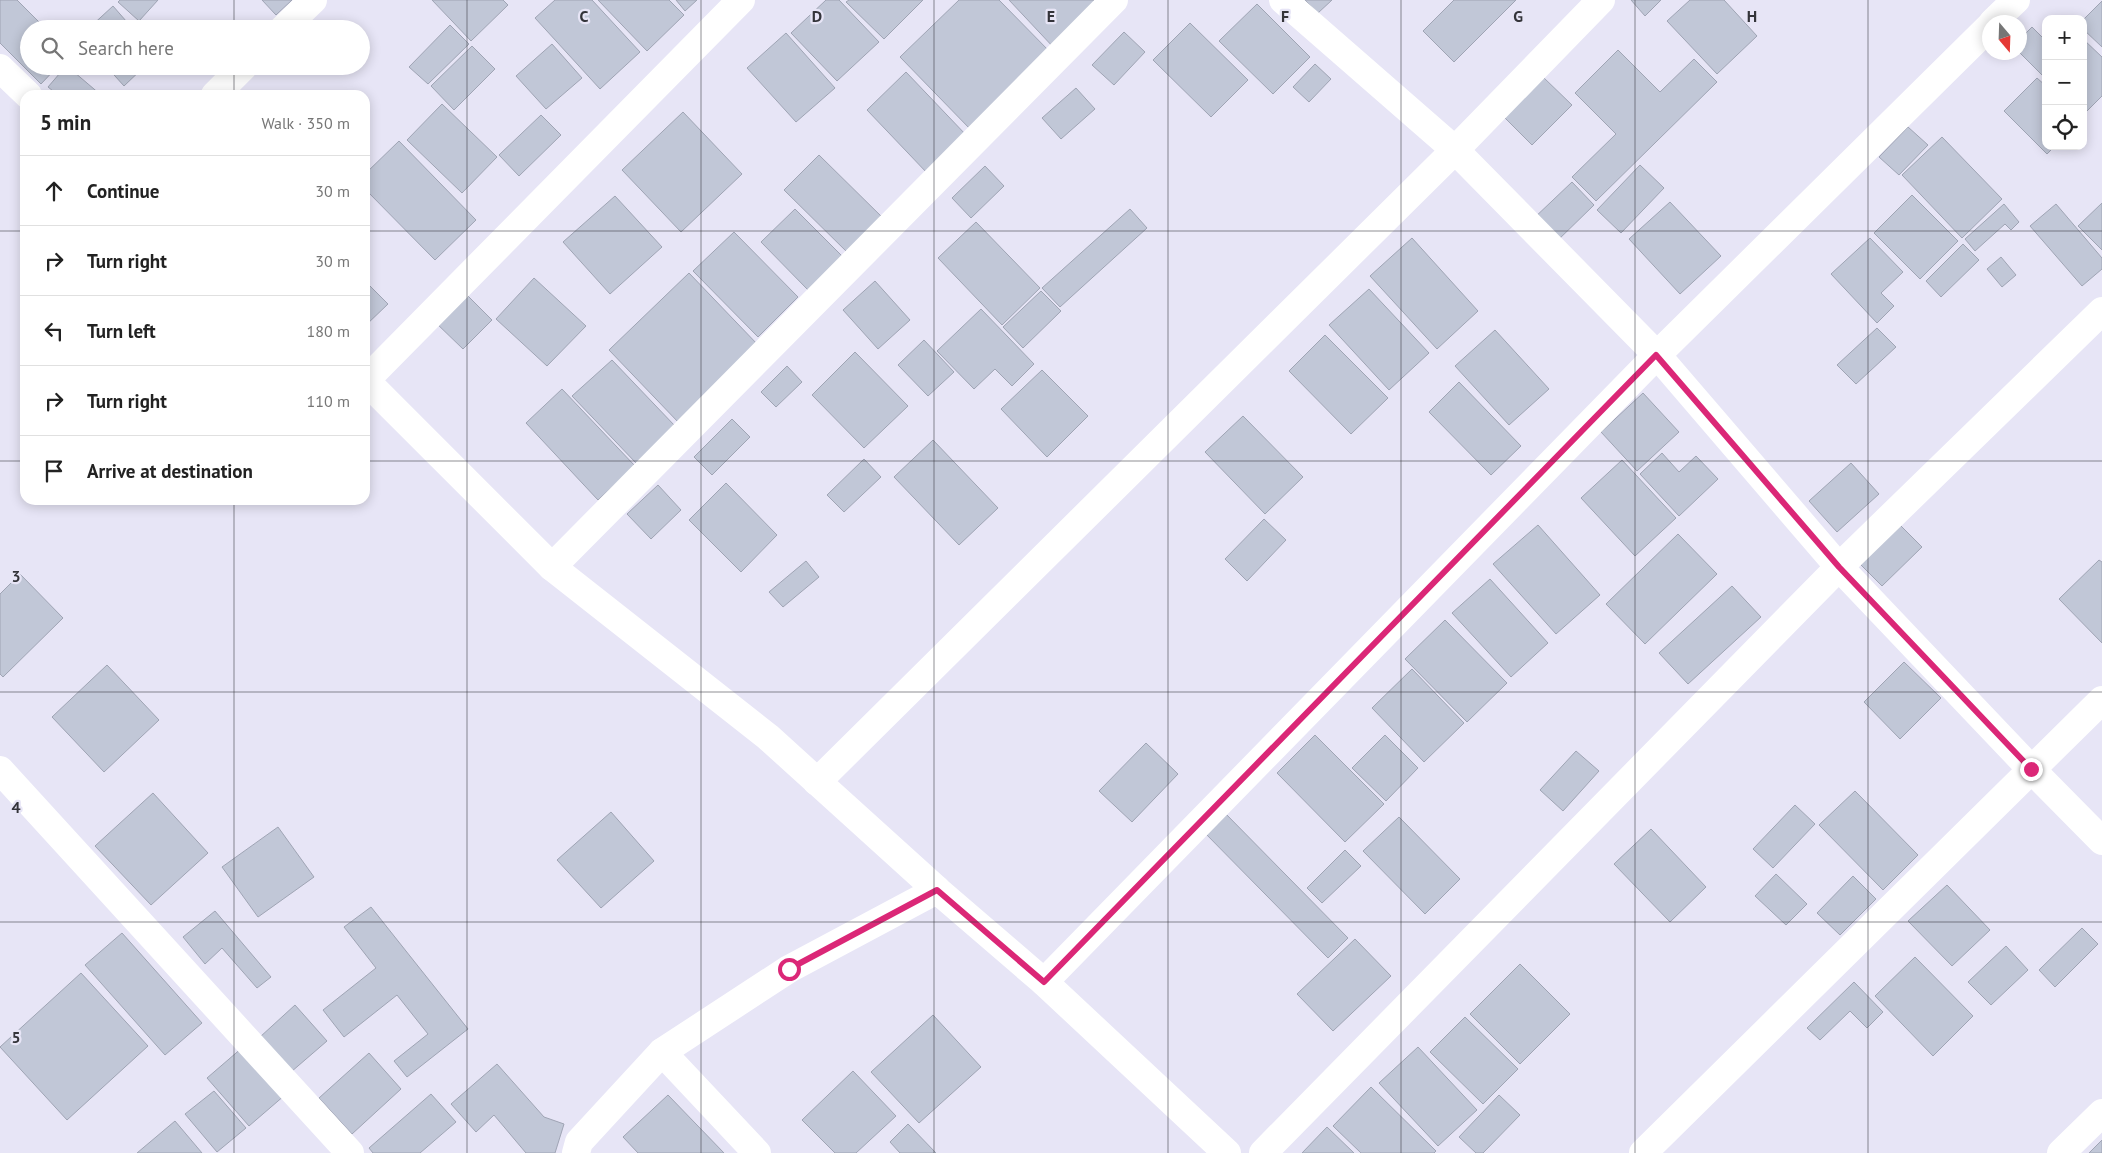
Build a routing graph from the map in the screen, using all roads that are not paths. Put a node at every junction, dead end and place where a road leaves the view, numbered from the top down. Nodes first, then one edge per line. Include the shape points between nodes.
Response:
1 (313, 0) edge
2 (741, 0) edge
3 (1114, 0) edge
4 (1283, 0) edge
5 (1601, 0) edge
6 (2016, 0) edge
7 (2000, 15) edge
8 (292, 20) edge
9 (1982, 34) edge
10 (0, 68) edge
11 (235, 75) edge
12 (23, 90) edge
13 (220, 90) edge
14 (1455, 150) junction
15 (2102, 311) edge
16 (1656, 355) junction
17 (370, 375) edge
18 (370, 385) edge
19 (552, 567) junction
20 (1839, 567) junction
21 (2102, 700) edge
22 (2031, 769) junction
23 (0, 770) edge
24 (817, 782) junction
25 (2102, 841) edge
26 (937, 890) junction
27 (1044, 982) junction
28 (662, 1052) junction
29 (2102, 1113) edge
30 (350, 1153) edge
31 (576, 1153) edge
32 (757, 1153) edge
33 (1227, 1153) edge
34 (1263, 1153) edge
35 (1643, 1153) edge
36 (2061, 1153) edge

1 - 8 street
2 - 17 street
3 - 19 street
4 - 14 street
5 - 14 street
6 - 7 street
9 - 16 street
10 - 12 street
11 - 13 street
14 - 16 street
14 - 24 street
15 - 20 street
16 - 20 street
16 - 27 street
18 - 19 street
19 - 24 street via 768,738
20 - 22 street
20 - 34 street
21 - 22 street
22 - 25 street
22 - 35 street
23 - 30 street
24 - 26 street
26 - 27 street
26 - 28 street via 789,969
27 - 33 street
28 - 31 street via 579,1142
28 - 32 street
29 - 36 street

